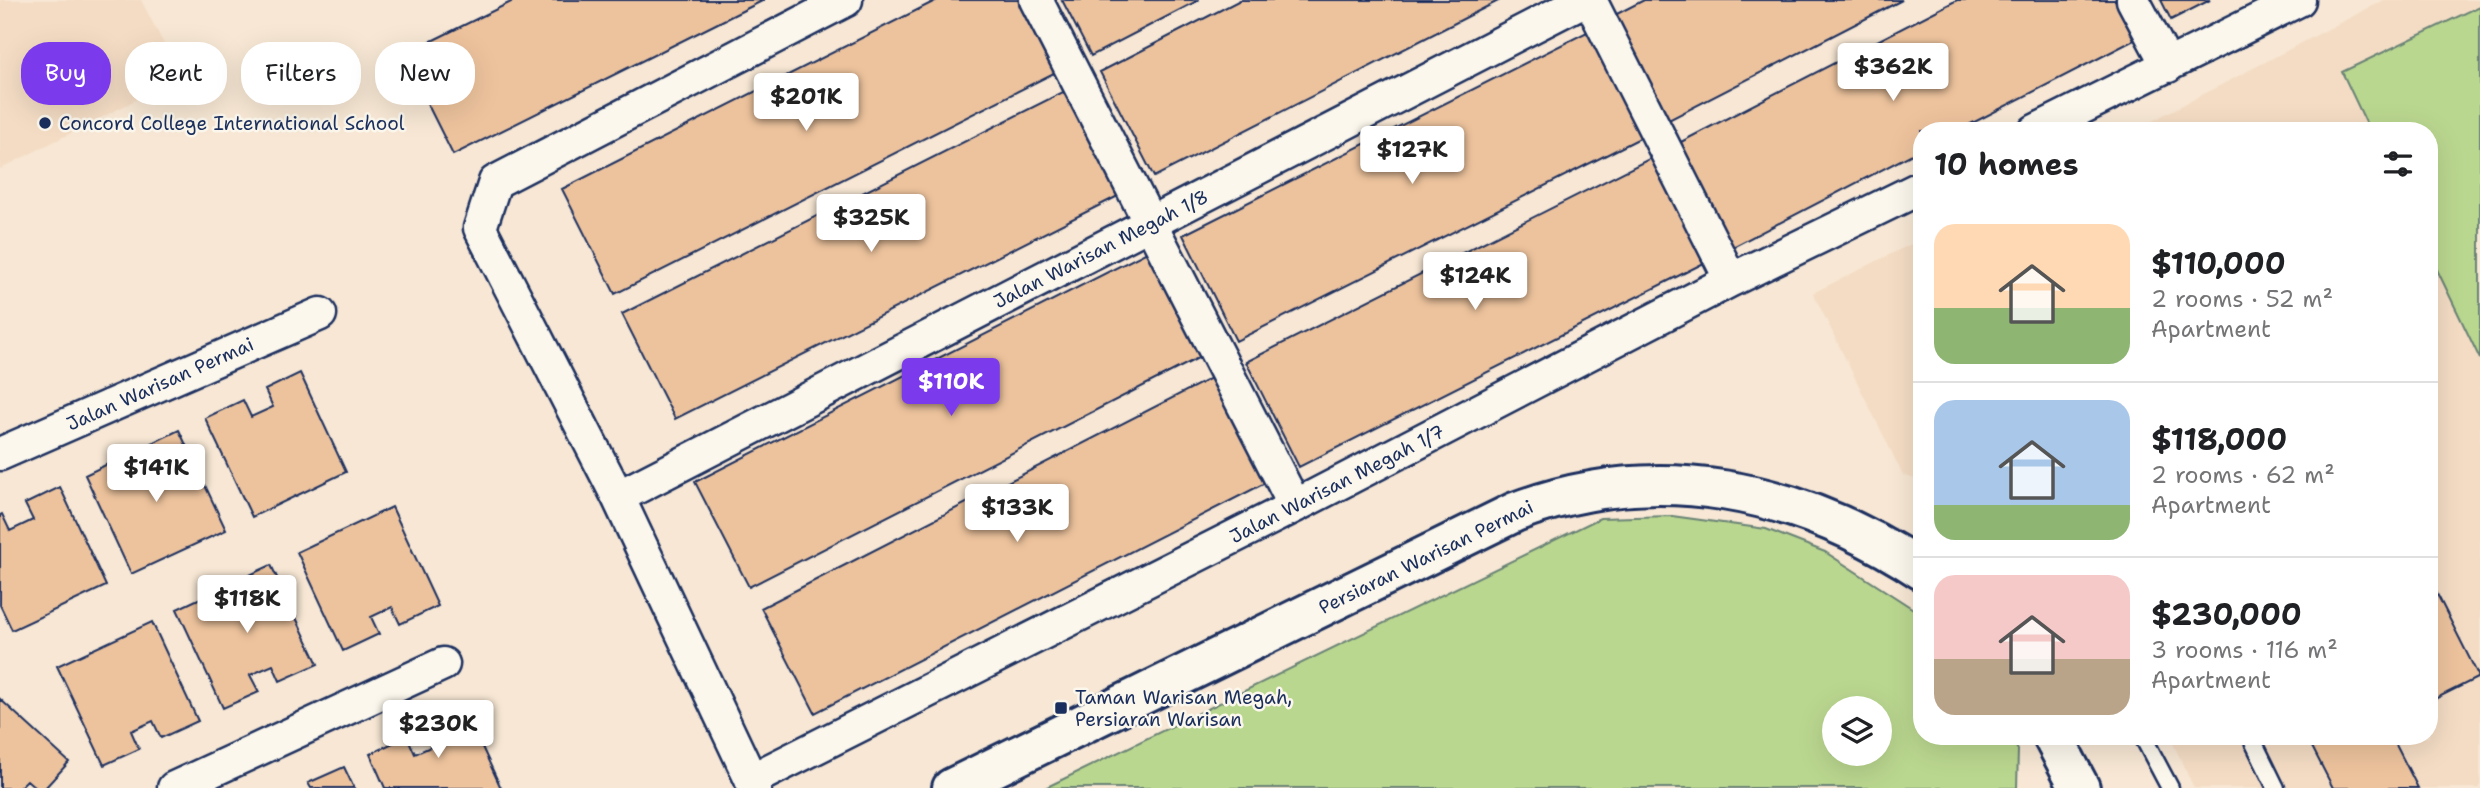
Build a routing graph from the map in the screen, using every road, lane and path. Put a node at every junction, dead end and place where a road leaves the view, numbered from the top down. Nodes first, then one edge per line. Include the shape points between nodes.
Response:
1 (846, 0) edge
2 (1036, 0) edge
3 (1587, 0) edge
4 (2133, 0) edge
5 (2299, 0) edge
6 (2168, 66) junction
7 (2053, 122) edge
8 (1913, 191) edge
9 (1149, 224) junction
10 (1731, 281) junction
11 (320, 314) dead end
12 (0, 454) edge
13 (618, 497) junction
14 (1295, 506) junction
15 (1913, 561) edge
16 (443, 664) dead end
17 (2057, 745) edge
18 (2147, 745) edge
19 (2255, 745) edge
20 (753, 784) edge
21 (174, 788) edge
22 (952, 788) edge
23 (2080, 788) edge
24 (2170, 788) edge
25 (2276, 788) edge

1 - 13 street via 495,182 480,228
2 - 9 street
3 - 9 street, Jalan Warisan Megah 1/8
3 - 10 street
4 - 6 street
5 - 6 street
6 - 7 street
8 - 10 street, Jalan Warisan Megah 1/7
9 - 13 street, Jalan Warisan Megah 1/8
9 - 14 street
10 - 14 street, Jalan Warisan Megah 1/7
11 - 12 street, Jalan Warisan Permai
13 - 20 street
14 - 20 street, Jalan Warisan Megah 1/7
15 - 22 street, Persiaran Warisan Permai via 1797,507 1752,494 1645,485 1593,489 1549,499
16 - 21 street
17 - 23 street
18 - 24 lane
19 - 25 lane

